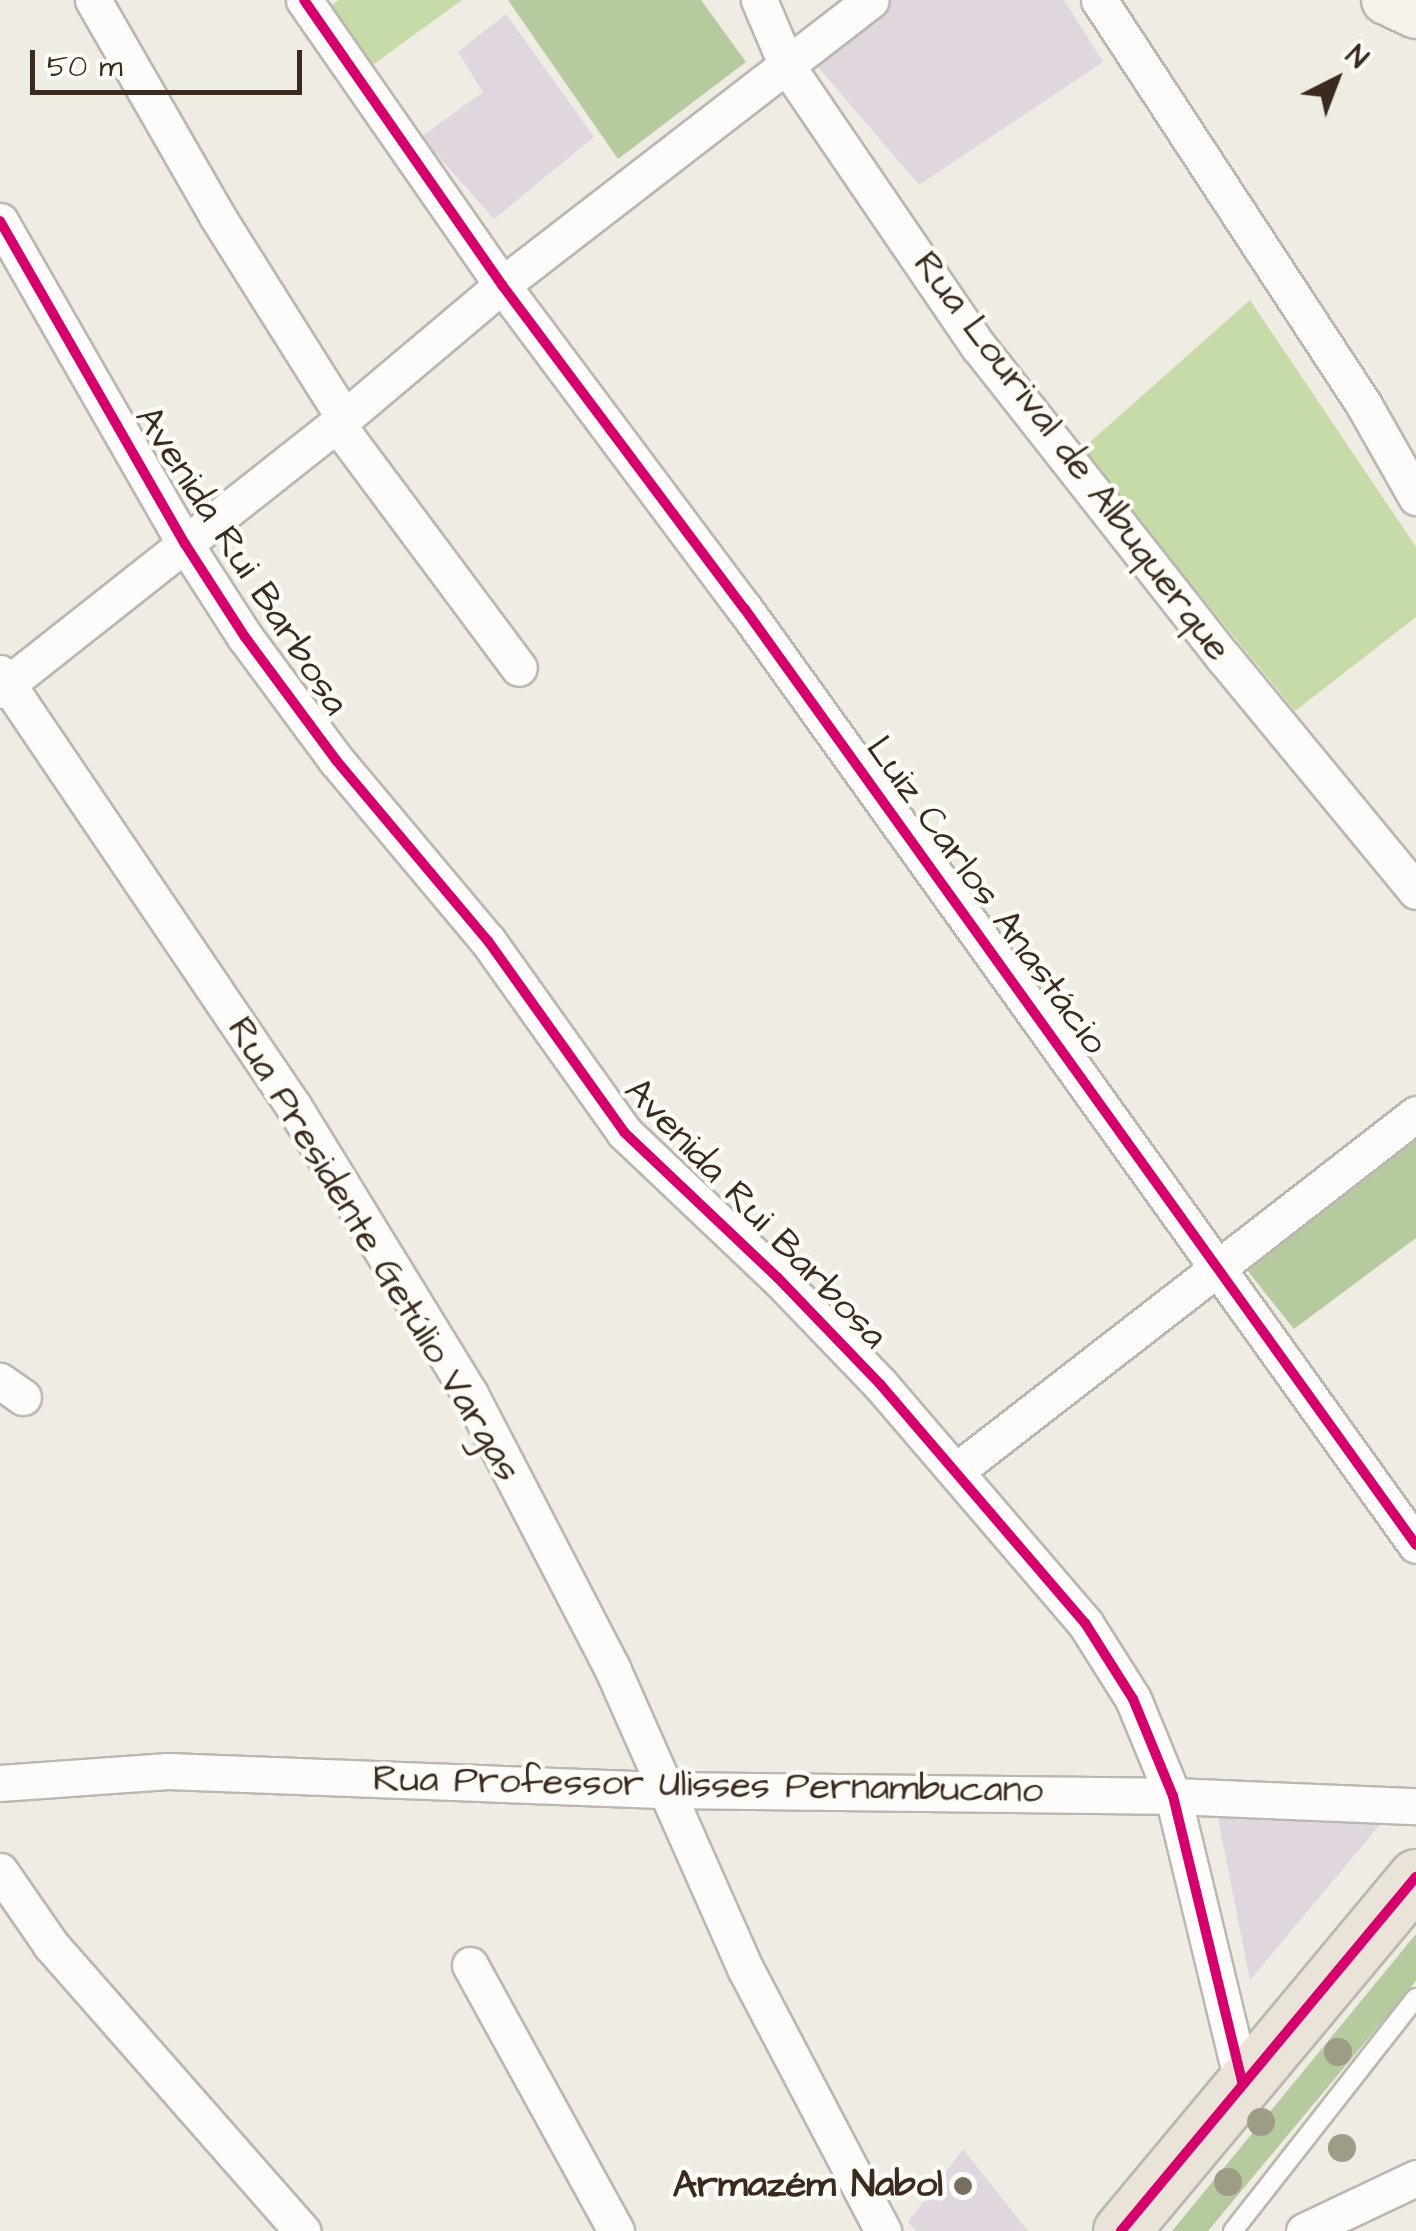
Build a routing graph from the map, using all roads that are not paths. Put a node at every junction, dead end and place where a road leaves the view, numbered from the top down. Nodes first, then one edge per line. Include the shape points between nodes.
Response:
1 (93, 0) edge
2 (304, 0) edge
3 (759, 0) edge
4 (871, 0) edge
5 (1099, 0) edge
6 (1386, 0) edge
7 (1416, 14) edge
8 (787, 66) junction
9 (0, 221) edge
10 (502, 285) junction
11 (340, 422) junction
12 (1416, 498) edge
13 (185, 544) junction
14 (519, 668) dead end
15 (2, 683) edge
16 (1416, 892) edge
17 (1416, 1114) edge
18 (1220, 1265) junction
19 (956, 1470) junction
20 (1416, 1545) edge
21 (0, 1783) edge
22 (667, 1790) junction
23 (1173, 1796) junction
24 (1416, 1806) edge
25 (0, 1871) edge
26 (1416, 1878) edge
27 (470, 1966) dead end
28 (1416, 1998) edge
29 (1243, 2085) junction
30 (1416, 2178) edge
31 (302, 2231) edge
32 (616, 2231) edge
33 (883, 2231) edge
34 (1122, 2231) edge
35 (1233, 2231) edge
36 (1304, 2231) edge

1 - 11 street
2 - 10 street, Luiz Carlos Anastácio
3 - 8 street, Rua Lourival de Albuquerque
4 - 8 street, Avenida Rui Barbosa
5 - 12 street via 1364,405
6 - 7 street
8 - 10 street, Avenida Rui Barbosa
8 - 16 street, Rua Lourival de Albuquerque via 979,347
9 - 13 street, Avenida Rui Barbosa
10 - 11 street, Avenida Rui Barbosa
10 - 18 street, Luiz Carlos Anastácio
11 - 13 street, Avenida Rui Barbosa
11 - 14 street
13 - 15 street, Avenida Rui Barbosa
13 - 19 street, Avenida Rui Barbosa via 336,760 488,942 624,1132 777,1277
15 - 22 street, Rua Presidente Getúlio Vargas via 294,1107 470,1394 612,1668
17 - 18 street
18 - 19 street
18 - 20 street, Luiz Carlos Anastácio
19 - 23 street, Avenida Rui Barbosa via 1086,1623 1133,1699
21 - 22 street, Rua Professor Ulisses Pernambucano via 168,1771
22 - 23 street, Rua Professor Ulisses Pernambucano
22 - 33 street, Rua Presidente Getúlio Vargas via 746,1970
23 - 24 street, Rua Professor Ulisses Pernambucano
23 - 29 street, Avenida Rui Barbosa
25 - 31 street via 52,1945
26 - 29 highway
27 - 32 street
28 - 35 lane
29 - 34 highway
30 - 36 street

